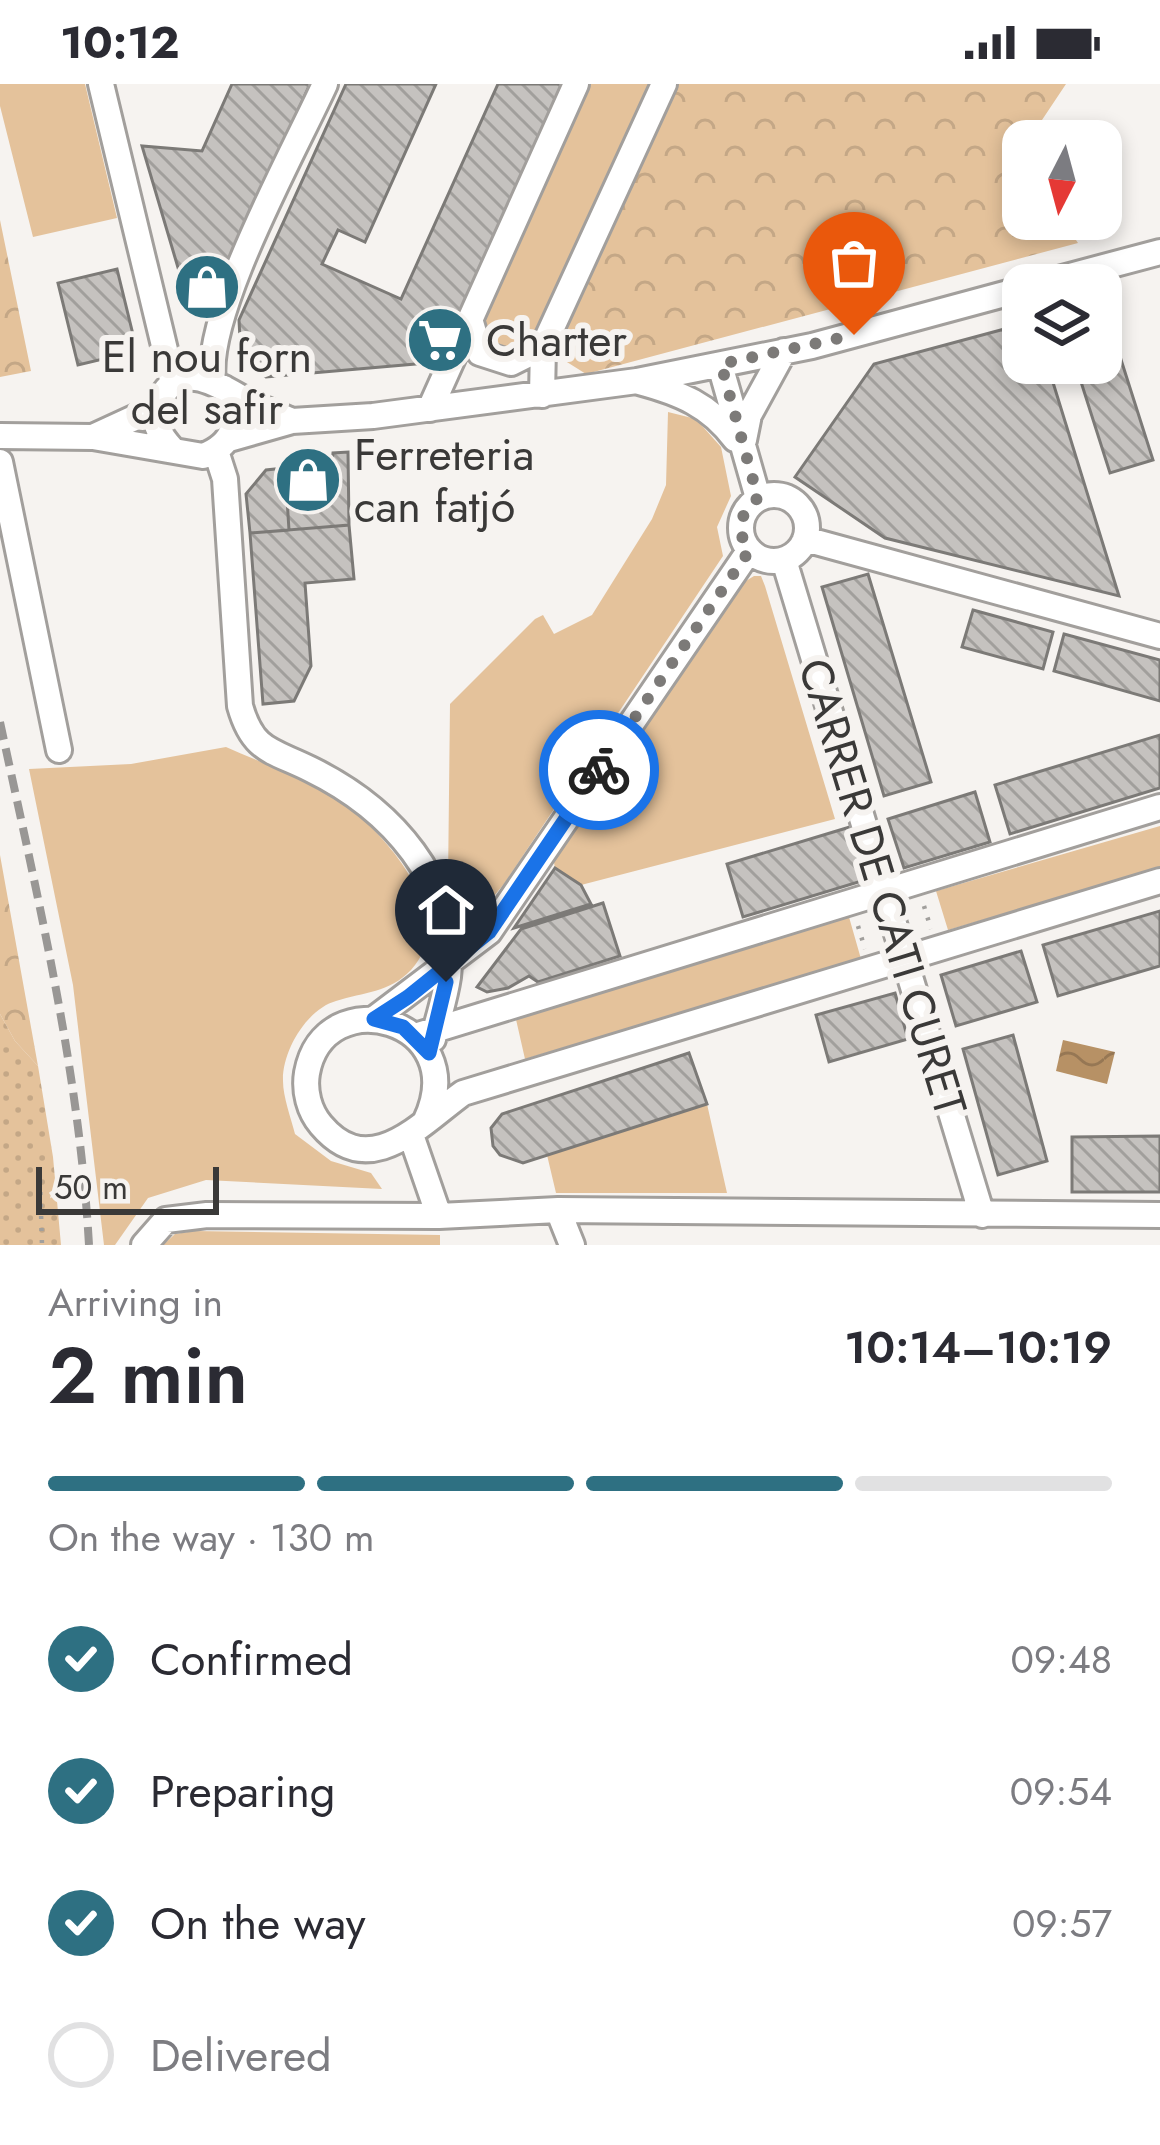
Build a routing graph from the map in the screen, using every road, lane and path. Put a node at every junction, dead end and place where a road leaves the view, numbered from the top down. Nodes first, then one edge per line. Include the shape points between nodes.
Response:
1 (100, 84) edge
2 (325, 84) edge
3 (576, 84) edge
4 (664, 84) edge
5 (1160, 252) edge
6 (1115, 264) edge
7 (1002, 294) edge
8 (470, 319) junction
9 (543, 347) junction
10 (784, 351) junction
11 (721, 364) junction
12 (637, 381) junction
13 (173, 383) junction
14 (219, 384) junction
15 (542, 395) junction
16 (156, 408) junction
17 (430, 409) junction
18 (292, 421) junction
19 (0, 436) edge
20 (93, 436) junction
21 (222, 446) junction
22 (742, 448) junction
23 (173, 450) junction
24 (0, 461) edge
25 (758, 498) junction
26 (806, 539) junction
27 (749, 551) junction
28 (784, 560) junction
29 (1160, 637) edge
30 (59, 750) dead end
31 (1160, 807) edge
32 (1160, 881) edge
33 (917, 883) junction
34 (885, 893) junction
35 (852, 903) junction
36 (445, 920) junction
37 (489, 932) junction
38 (936, 949) junction
39 (905, 958) junction
40 (448, 963) junction
41 (871, 968) junction
42 (374, 1019) junction
43 (427, 1040) junction
44 (418, 1128) junction
45 (40, 1180) dead end
46 (558, 1210) junction
47 (982, 1214) junction
48 (1160, 1215) edge
49 (439, 1216) junction
50 (42, 1245) edge
51 (144, 1245) edge
52 (572, 1245) edge

1 - 13 street
2 - 14 street via 225,302 210,358
3 - 8 street
4 - 9 street
5 - 6 street
7 - 10 street
8 - 9 street via 480,353 512,363
8 - 17 street
9 - 15 street
10 - 11 street
10 - 22 street via 749,416
11 - 12 street
11 - 22 street
12 - 15 street
12 - 22 street via 703,405
13 - 14 street via 194,376
13 - 16 street
14 - 18 street
14 - 21 street via 236,412
15 - 17 street
16 - 20 street
16 - 23 street via 160,435
17 - 18 street
18 - 21 street
19 - 20 street
20 - 23 street
21 - 23 street via 186,456
21 - 36 street via 247,731 268,752 312,769 399,830 427,869
22 - 25 street
24 - 30 street
25 - 26 street via 796,503
25 - 27 street via 741,522
26 - 28 street
26 - 29 street
27 - 28 street
27 - 37 street
28 - 34 street, CARRER DE CATI CURET
31 - 33 street
32 - 38 street
33 - 34 street
33 - 38 path
34 - 35 street
34 - 39 street, CARRER DE CATI CURET
35 - 41 path
35 - 43 street
36 - 37 street via 464,934
36 - 40 street
37 - 40 street
38 - 39 street
39 - 41 street
39 - 47 street, CARRER DE CATI CURET
40 - 42 street
40 - 43 street
41 - 44 street via 463,1093
42 - 43 street
42 - 44 street via 353,1021 319,1044 305,1083 308,1103 318,1122 351,1146 372,1149
43 - 44 street via 436,1087
44 - 49 street
45 - 50 path
46 - 47 street
46 - 49 street
46 - 52 street
47 - 48 street
49 - 51 street via 207,1215 166,1220

